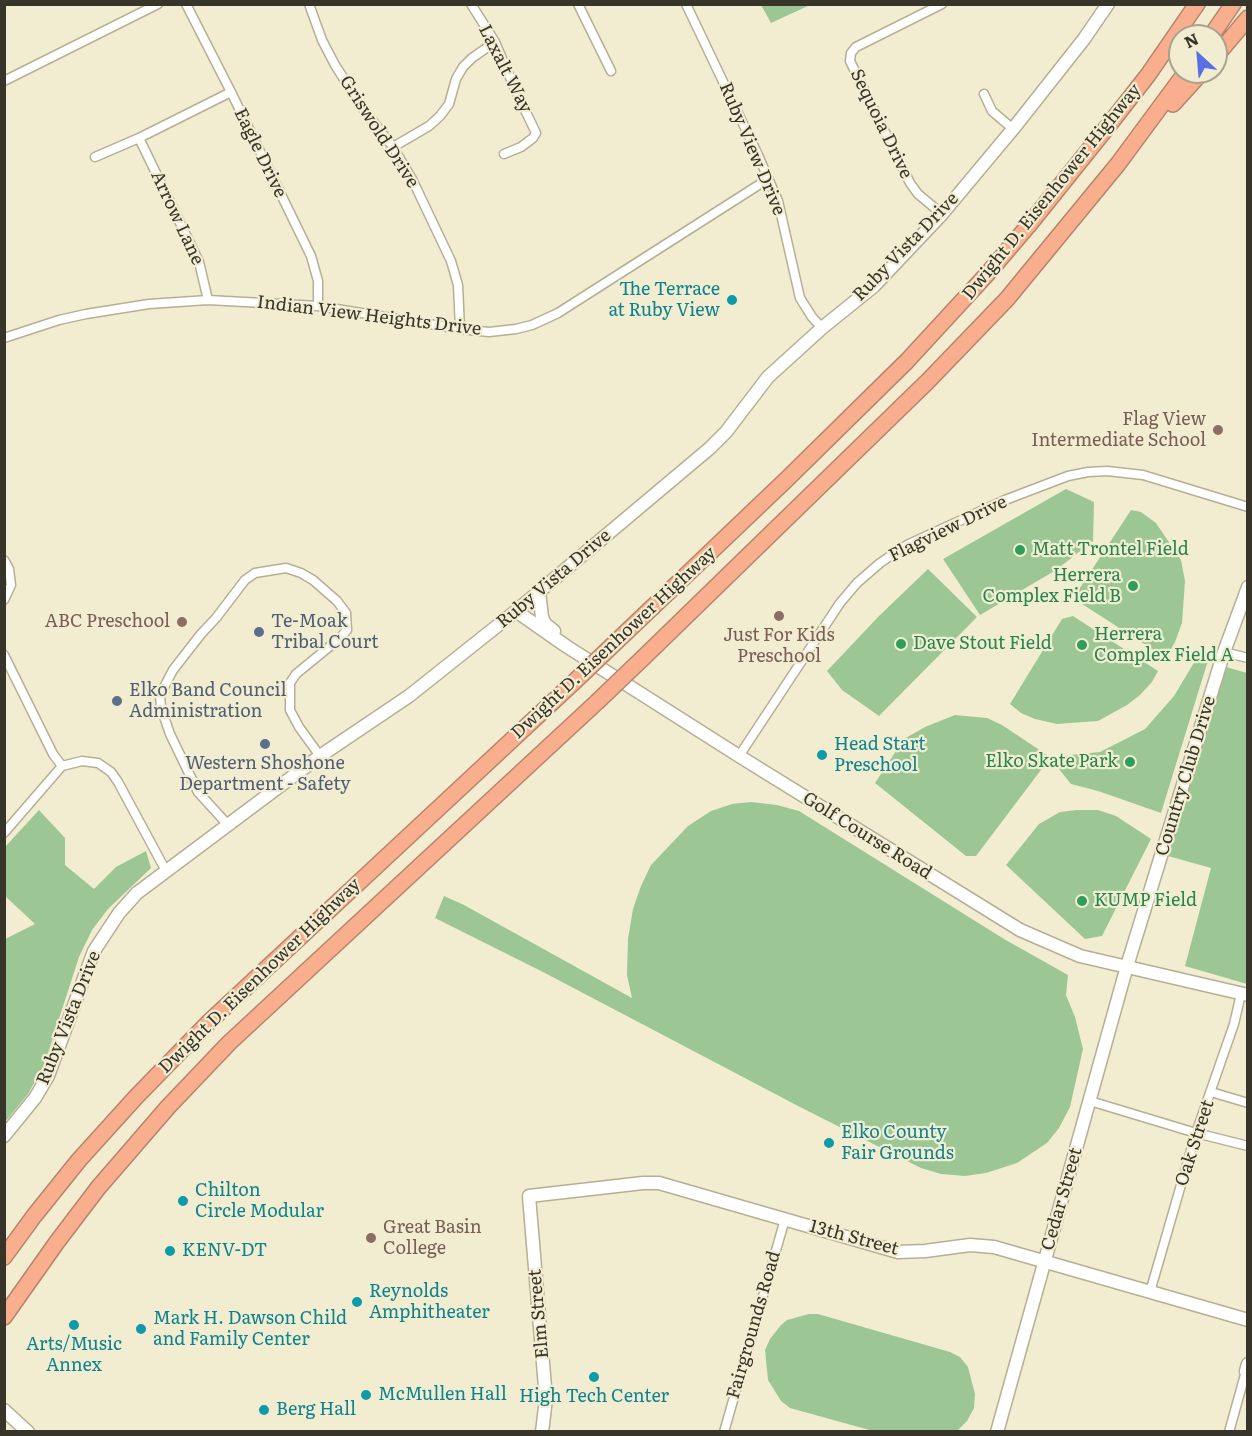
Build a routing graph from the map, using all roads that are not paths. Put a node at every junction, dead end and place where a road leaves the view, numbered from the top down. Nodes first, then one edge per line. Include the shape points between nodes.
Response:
1 (158, 4) edge
2 (186, 4) edge
3 (309, 4) edge
4 (471, 4) edge
5 (578, 4) edge
6 (686, 4) edge
7 (942, 4) edge
8 (1108, 4) edge
9 (1197, 4) edge
10 (1233, 4) edge
11 (1248, 18) edge
12 (1219, 24) edge
13 (495, 42) junction
14 (1228, 42) edge
15 (611, 71) dead end
16 (4, 81) edge
17 (1177, 84) edge
18 (1191, 84) edge
19 (231, 92) junction
20 (984, 94) dead end
21 (1013, 129) junction
22 (139, 138) junction
23 (393, 147) junction
24 (504, 154) dead end
25 (95, 157) dead end
26 (1118, 164) junction
27 (768, 179) junction
28 (942, 214) junction
29 (208, 300) junction
30 (318, 306) junction
31 (822, 328) junction
32 (460, 329) junction
33 (4, 338) edge
34 (1248, 507) edge
35 (4, 560) edge
36 (1248, 587) edge
37 (539, 592) junction
38 (4, 600) edge
39 (516, 611) junction
40 (1224, 652) junction
41 (4, 655) edge
42 (584, 658) junction
43 (1248, 658) edge
44 (320, 756) junction
45 (739, 756) junction
46 (62, 766) junction
47 (228, 825) junction
48 (6, 828) edge
49 (166, 871) junction
50 (1127, 966) junction
51 (1244, 994) edge
52 (1211, 1092) junction
53 (1090, 1101) junction
54 (1248, 1103) edge
55 (1196, 1133) junction
56 (4, 1136) edge
57 (1248, 1146) edge
58 (530, 1196) joint
59 (784, 1220) junction
60 (4, 1257) edge
61 (1044, 1262) junction
62 (1150, 1292) junction
63 (4, 1317) edge
64 (1248, 1320) edge
65 (1247, 1369) edge
66 (4, 1410) edge
67 (28, 1431) edge
68 (542, 1431) edge
69 (724, 1431) edge
70 (997, 1431) edge
71 (1229, 1431) edge

1 - 16 street
2 - 19 street, Eagle Drive
3 - 23 street, Griswold Drive via 335,65
4 - 13 street, Laxalt Way
5 - 15 street
6 - 27 street, Ruby View Drive
7 - 28 street, Sequoia Drive via 856,47 850,61 910,183
8 - 21 street, Ruby Vista Drive
9 - 60 highway, Dwight D. Eisenhower Highway, bridge via 1148,75 1028,226 899,369 573,683 209,1022 79,1160
10 - 12 highway
11 - 14 highway
13 - 23 street via 463,67 449,104 440,116
13 - 24 street, Laxalt Way via 536,133 521,147
17 - 26 highway, Dwight D. Eisenhower Highway
18 - 26 highway
19 - 22 street
19 - 30 street, Eagle Drive via 311,256 318,281
20 - 21 street via 992,111
21 - 28 street, Ruby Vista Drive
22 - 25 street
22 - 29 street, Arrow Lane via 199,262
23 - 32 street, Griswold Drive via 455,272
26 - 63 highway, Dwight D. Eisenhower Highway, bridge via 1007,299 912,397 597,702 229,1043 98,1188
27 - 31 street, Ruby View Drive via 781,211 800,298
27 - 32 street, Indian View Heights Drive via 546,319 502,331
28 - 31 street, Ruby Vista Drive via 874,286
29 - 30 street, Indian View Heights Drive
29 - 33 street, Indian View Heights Drive via 86,314
30 - 32 street, Indian View Heights Drive
31 - 37 street, Ruby Vista Drive via 768,377 710,448
34 - 45 street, Flagview Drive via 1143,475 1088,472 1005,501 907,545 880,563 840,603
35 - 38 street via 11,585
36 - 40 street, Country Club Drive
37 - 39 street, Ruby Vista Drive
37 - 42 street via 543,621
39 - 42 street, Golf Course Road
39 - 44 street, Ruby Vista Drive via 409,696
40 - 43 street
40 - 50 street, Country Club Drive
41 - 46 street
42 - 45 street, Golf Course Road
44 - 47 street, Ruby Vista Drive
44 - 47 street via 290,710 290,683 347,630 346,613 301,573 286,568 255,573 244,580 201,633 160,695 170,734 198,792
45 - 50 street, Golf Course Road via 1020,930 1080,956
46 - 48 street
46 - 49 street via 91,762 111,772
47 - 49 street, Ruby Vista Drive
49 - 56 street, Ruby Vista Drive via 137,893 104,933 87,967 48,1076
50 - 51 street, Golf Course Road
50 - 53 street, Cedar Street
51 - 52 street, Oak Street
52 - 54 street
52 - 55 street, Oak Street
53 - 55 street
53 - 61 street, Cedar Street
55 - 57 street
55 - 62 street, Oak Street
58 - 59 street, 13th Street via 659,1183
58 - 68 street, Elm Street via 546,1399
59 - 61 street, 13th Street via 898,1252 986,1246
59 - 69 street, Fairgrounds Road
61 - 62 street, 13th Street
61 - 70 street, Cedar Street
62 - 64 street, 13th Street
65 - 71 street
66 - 67 street

